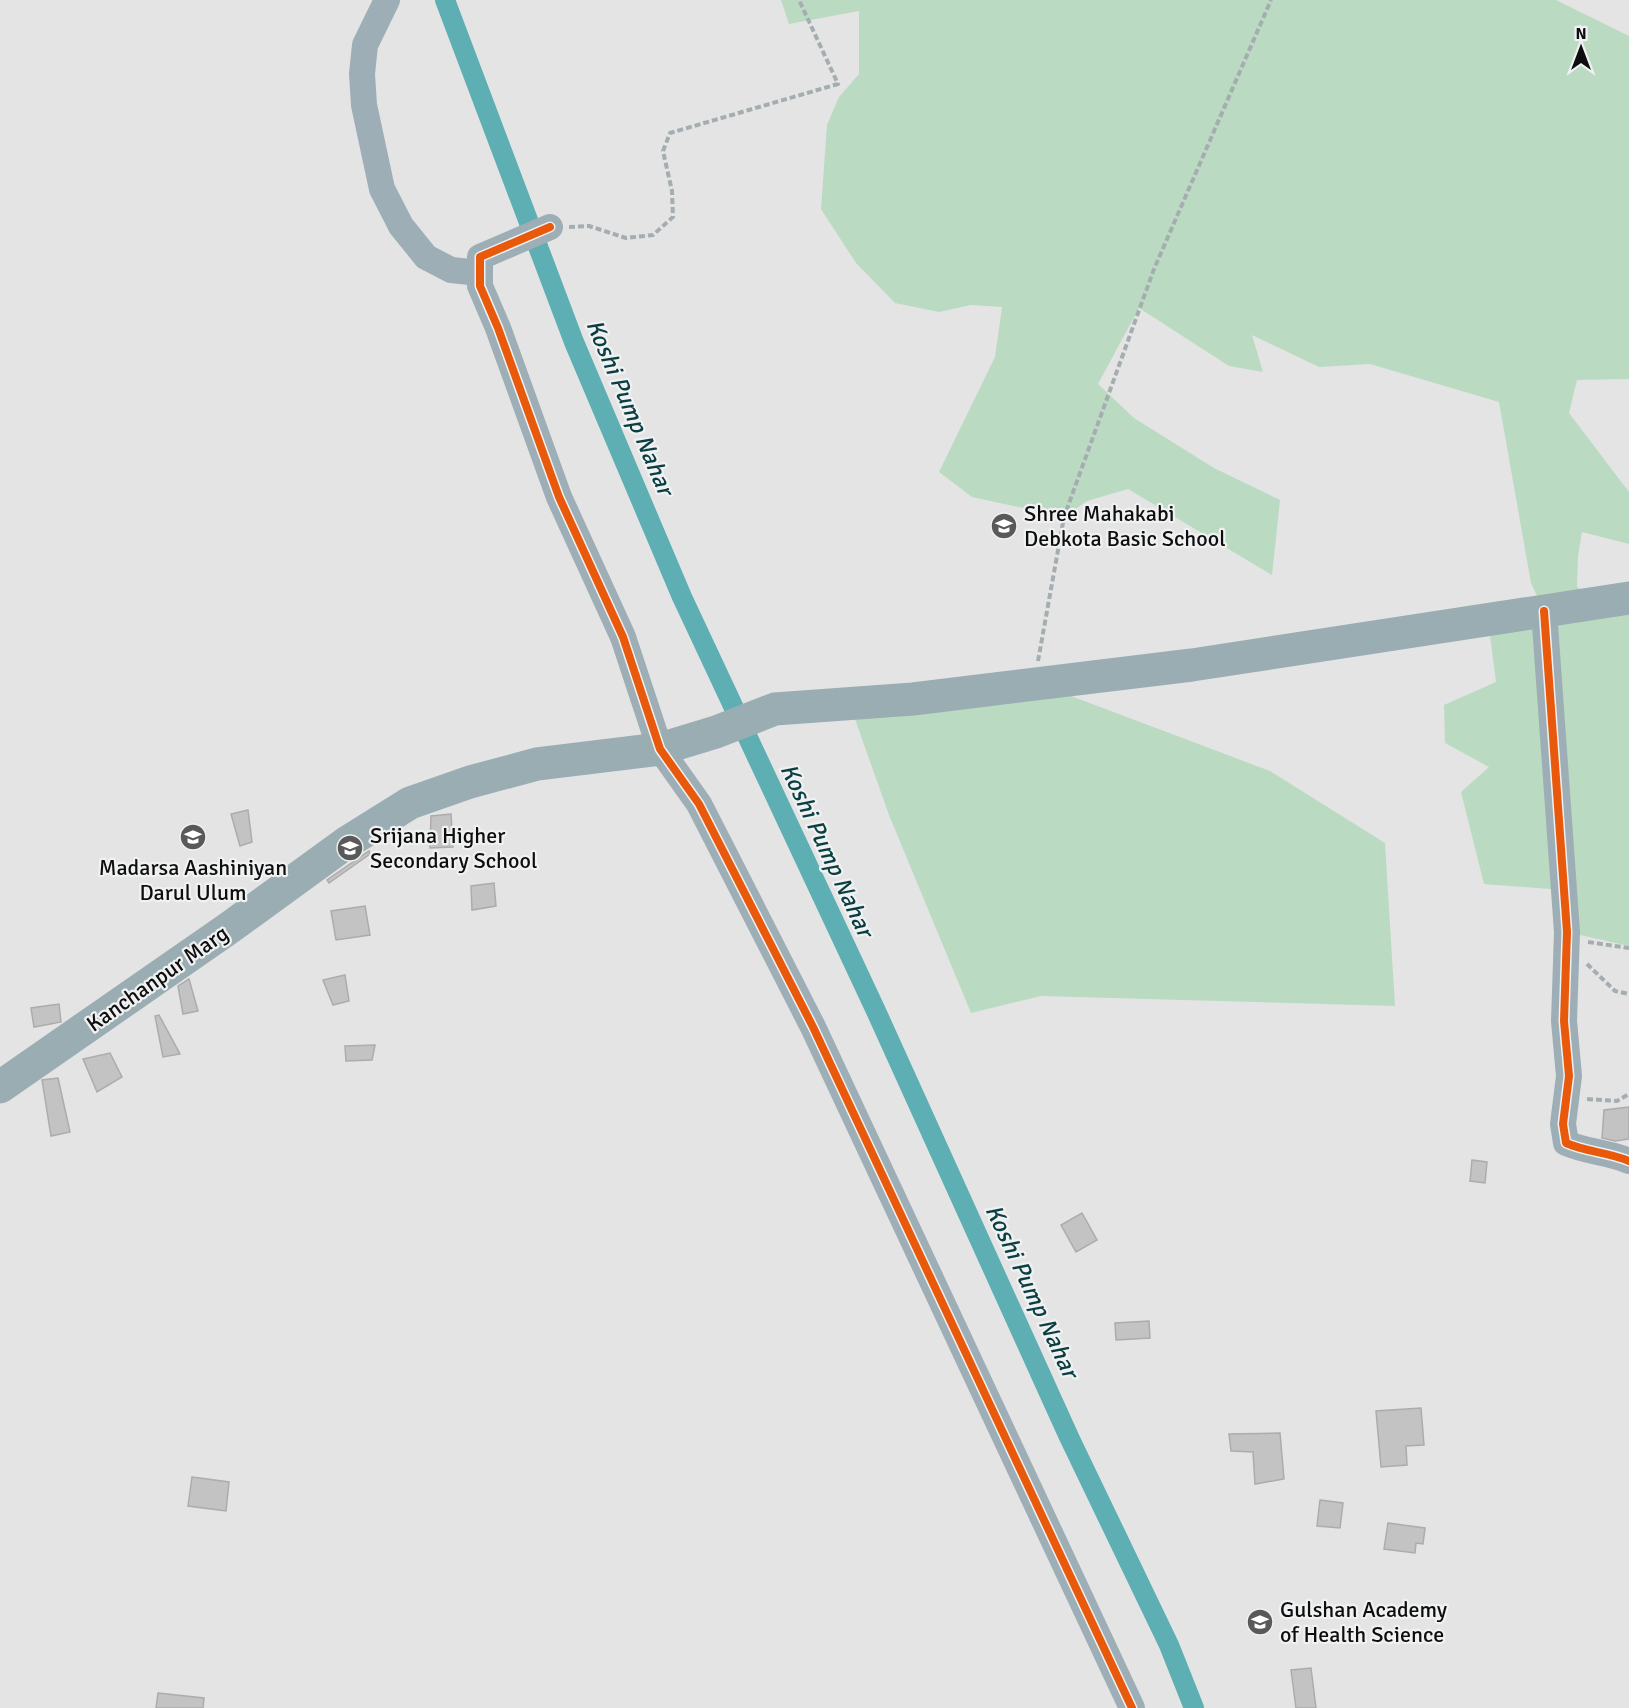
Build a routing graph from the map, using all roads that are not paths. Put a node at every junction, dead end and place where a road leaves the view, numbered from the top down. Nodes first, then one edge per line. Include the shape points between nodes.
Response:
1 (387, 0) edge
2 (550, 227) road end
3 (480, 273) junction
4 (1629, 598) edge
5 (1544, 611) junction
6 (660, 749) junction
7 (0, 1087) edge
8 (1629, 1161) edge
9 (1132, 1708) edge

1 - 3 street via 365,45 362,74 364,105 382,189 401,226 426,257 451,270
2 - 3 street via 480,257
3 - 6 street via 480,286 559,497 623,637
4 - 5 main road, Kanchanpur Marg
5 - 6 main road, Kanchanpur Marg via 1192,664 913,699 775,709
5 - 8 street via 1567,932 1564,1021 1569,1076 1563,1124 1566,1143
6 - 7 main road, Kanchanpur Marg via 537,764 410,803 346,843
6 - 9 street via 699,804 813,1027

